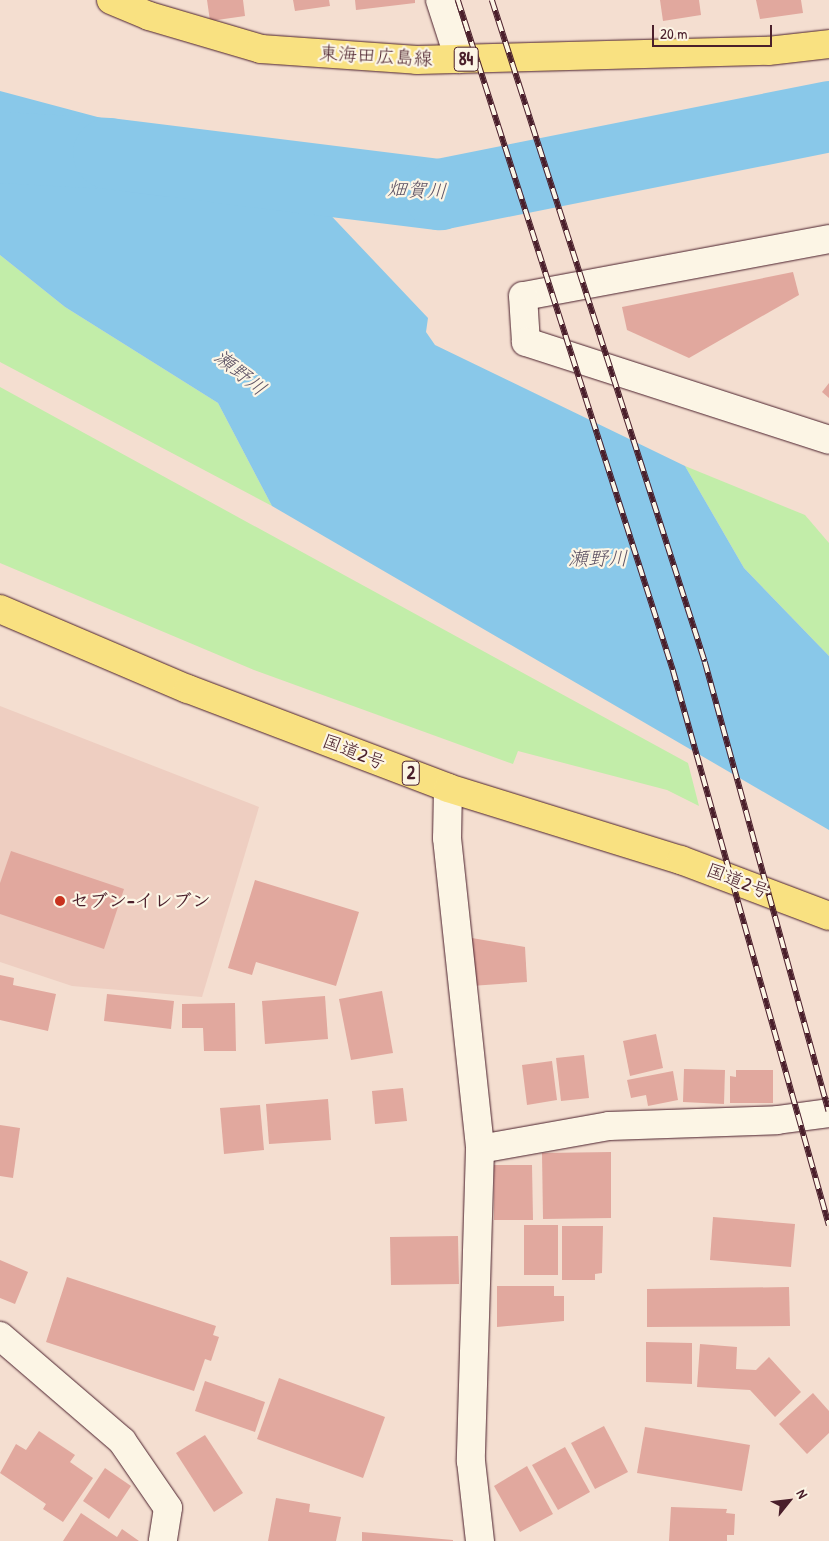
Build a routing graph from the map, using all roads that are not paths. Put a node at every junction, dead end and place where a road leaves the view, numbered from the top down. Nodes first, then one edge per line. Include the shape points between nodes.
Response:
1 (111, 0) edge
2 (440, 0) edge
3 (829, 44) edge
4 (458, 59) junction
5 (829, 238) edge
6 (829, 440) edge
7 (0, 609) edge
8 (448, 788) junction
9 (829, 916) edge
10 (829, 1113) edge
11 (480, 1149) junction
12 (0, 1336) edge
13 (162, 1541) edge
14 (480, 1541) edge

1 - 4 main road, 東海田広島線 / 84 via 149,16 261,49
2 - 4 street
3 - 4 main road, 東海田広島線 / 84 via 768,51
5 - 6 street via 523,296 526,342
7 - 8 main road, 国道2号 / 2 via 188,690
8 - 9 main road, 国道2号 / 2 via 681,860
8 - 11 street via 447,838
10 - 11 street via 777,1120 608,1126
11 - 14 street via 471,1443
12 - 13 street via 122,1441 168,1508

